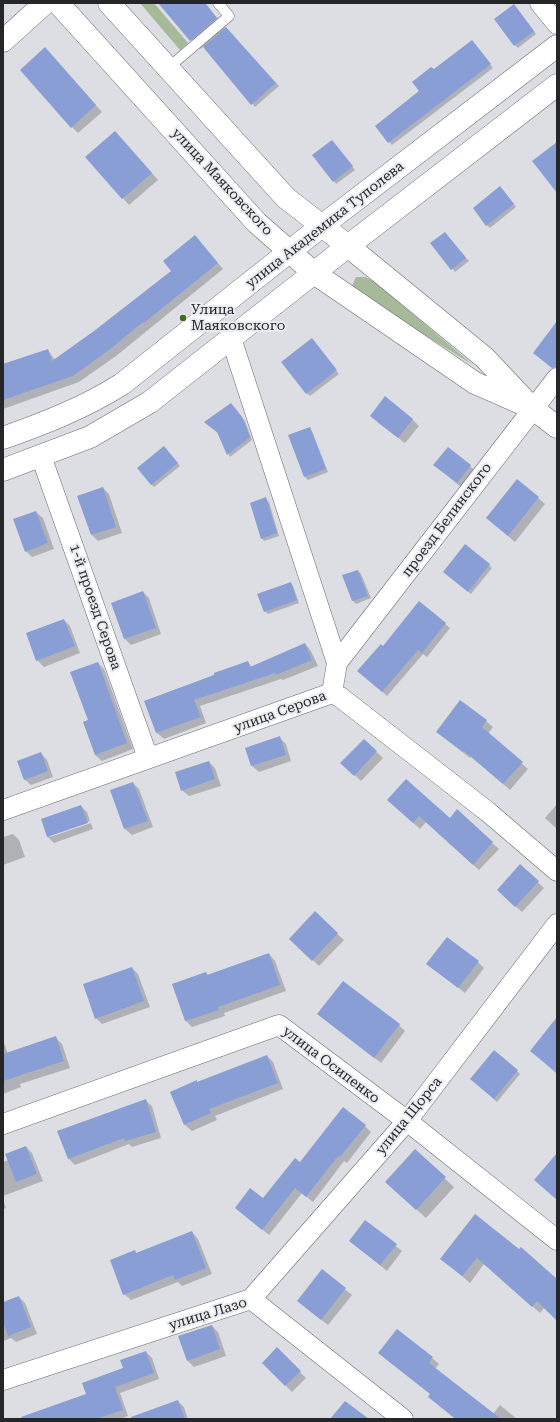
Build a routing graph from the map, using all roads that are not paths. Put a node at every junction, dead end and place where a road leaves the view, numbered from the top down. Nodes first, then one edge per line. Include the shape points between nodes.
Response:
1 (45, 3) edge
2 (58, 3) edge
3 (110, 3) edge
4 (218, 3) edge
5 (540, 3) edge
6 (557, 24) edge
7 (3, 41) edge
8 (557, 46) edge
9 (168, 68) junction
10 (557, 85) edge
11 (323, 226) junction
12 (348, 246) junction
13 (290, 251) junction
14 (314, 273) junction
15 (231, 338) junction
16 (557, 378) edge
17 (532, 408) junction
18 (557, 427) edge
19 (3, 438) edge
20 (41, 456) junction
21 (3, 470) edge
22 (337, 663) junction
23 (332, 693) junction
24 (148, 758) junction
25 (3, 810) edge
26 (557, 870) edge
27 (557, 924) edge
28 (407, 1121) junction
29 (3, 1124) edge
30 (557, 1240) edge
31 (251, 1299) junction
32 (3, 1380) edge
33 (403, 1419) edge

1 - 7 main road
2 - 13 main road, улица Маяковского via 257,223
3 - 9 main road, улица Маяковского
4 - 9 lane via 229,16
5 - 6 street
8 - 11 main road, улица Академика Туполева
9 - 11 main road, улица Маяковского via 286,198
10 - 12 main road
11 - 12 main road, улица Маяковского
11 - 13 main road, улица Академика Туполева
12 - 14 main road
12 - 17 main road, улица Маяковского via 485,358
13 - 14 main road, улица Маяковского
13 - 19 main road, улица Академика Туполева via 122,384 93,402
14 - 15 main road
14 - 17 main road, улица Маяковского via 475,383
15 - 20 main road via 134,412 90,437
15 - 22 street, проезд Белинского
16 - 17 street, проезд Белинского
17 - 18 main road, улица Маяковского
17 - 22 street, проезд Белинского
20 - 21 main road
20 - 24 street, 1-й проезд Серова
22 - 23 street, проезд Белинского
23 - 24 street, улица Серова
23 - 26 street, улица Серова via 488,812
24 - 25 street, улица Серова
27 - 28 street, улица Щорса
28 - 29 street, улица Осипенко via 279,1025
28 - 30 street, улица Осипенко
28 - 31 street, улица Щорса
31 - 32 street, улица Лазо
31 - 33 street, улица Лазо

